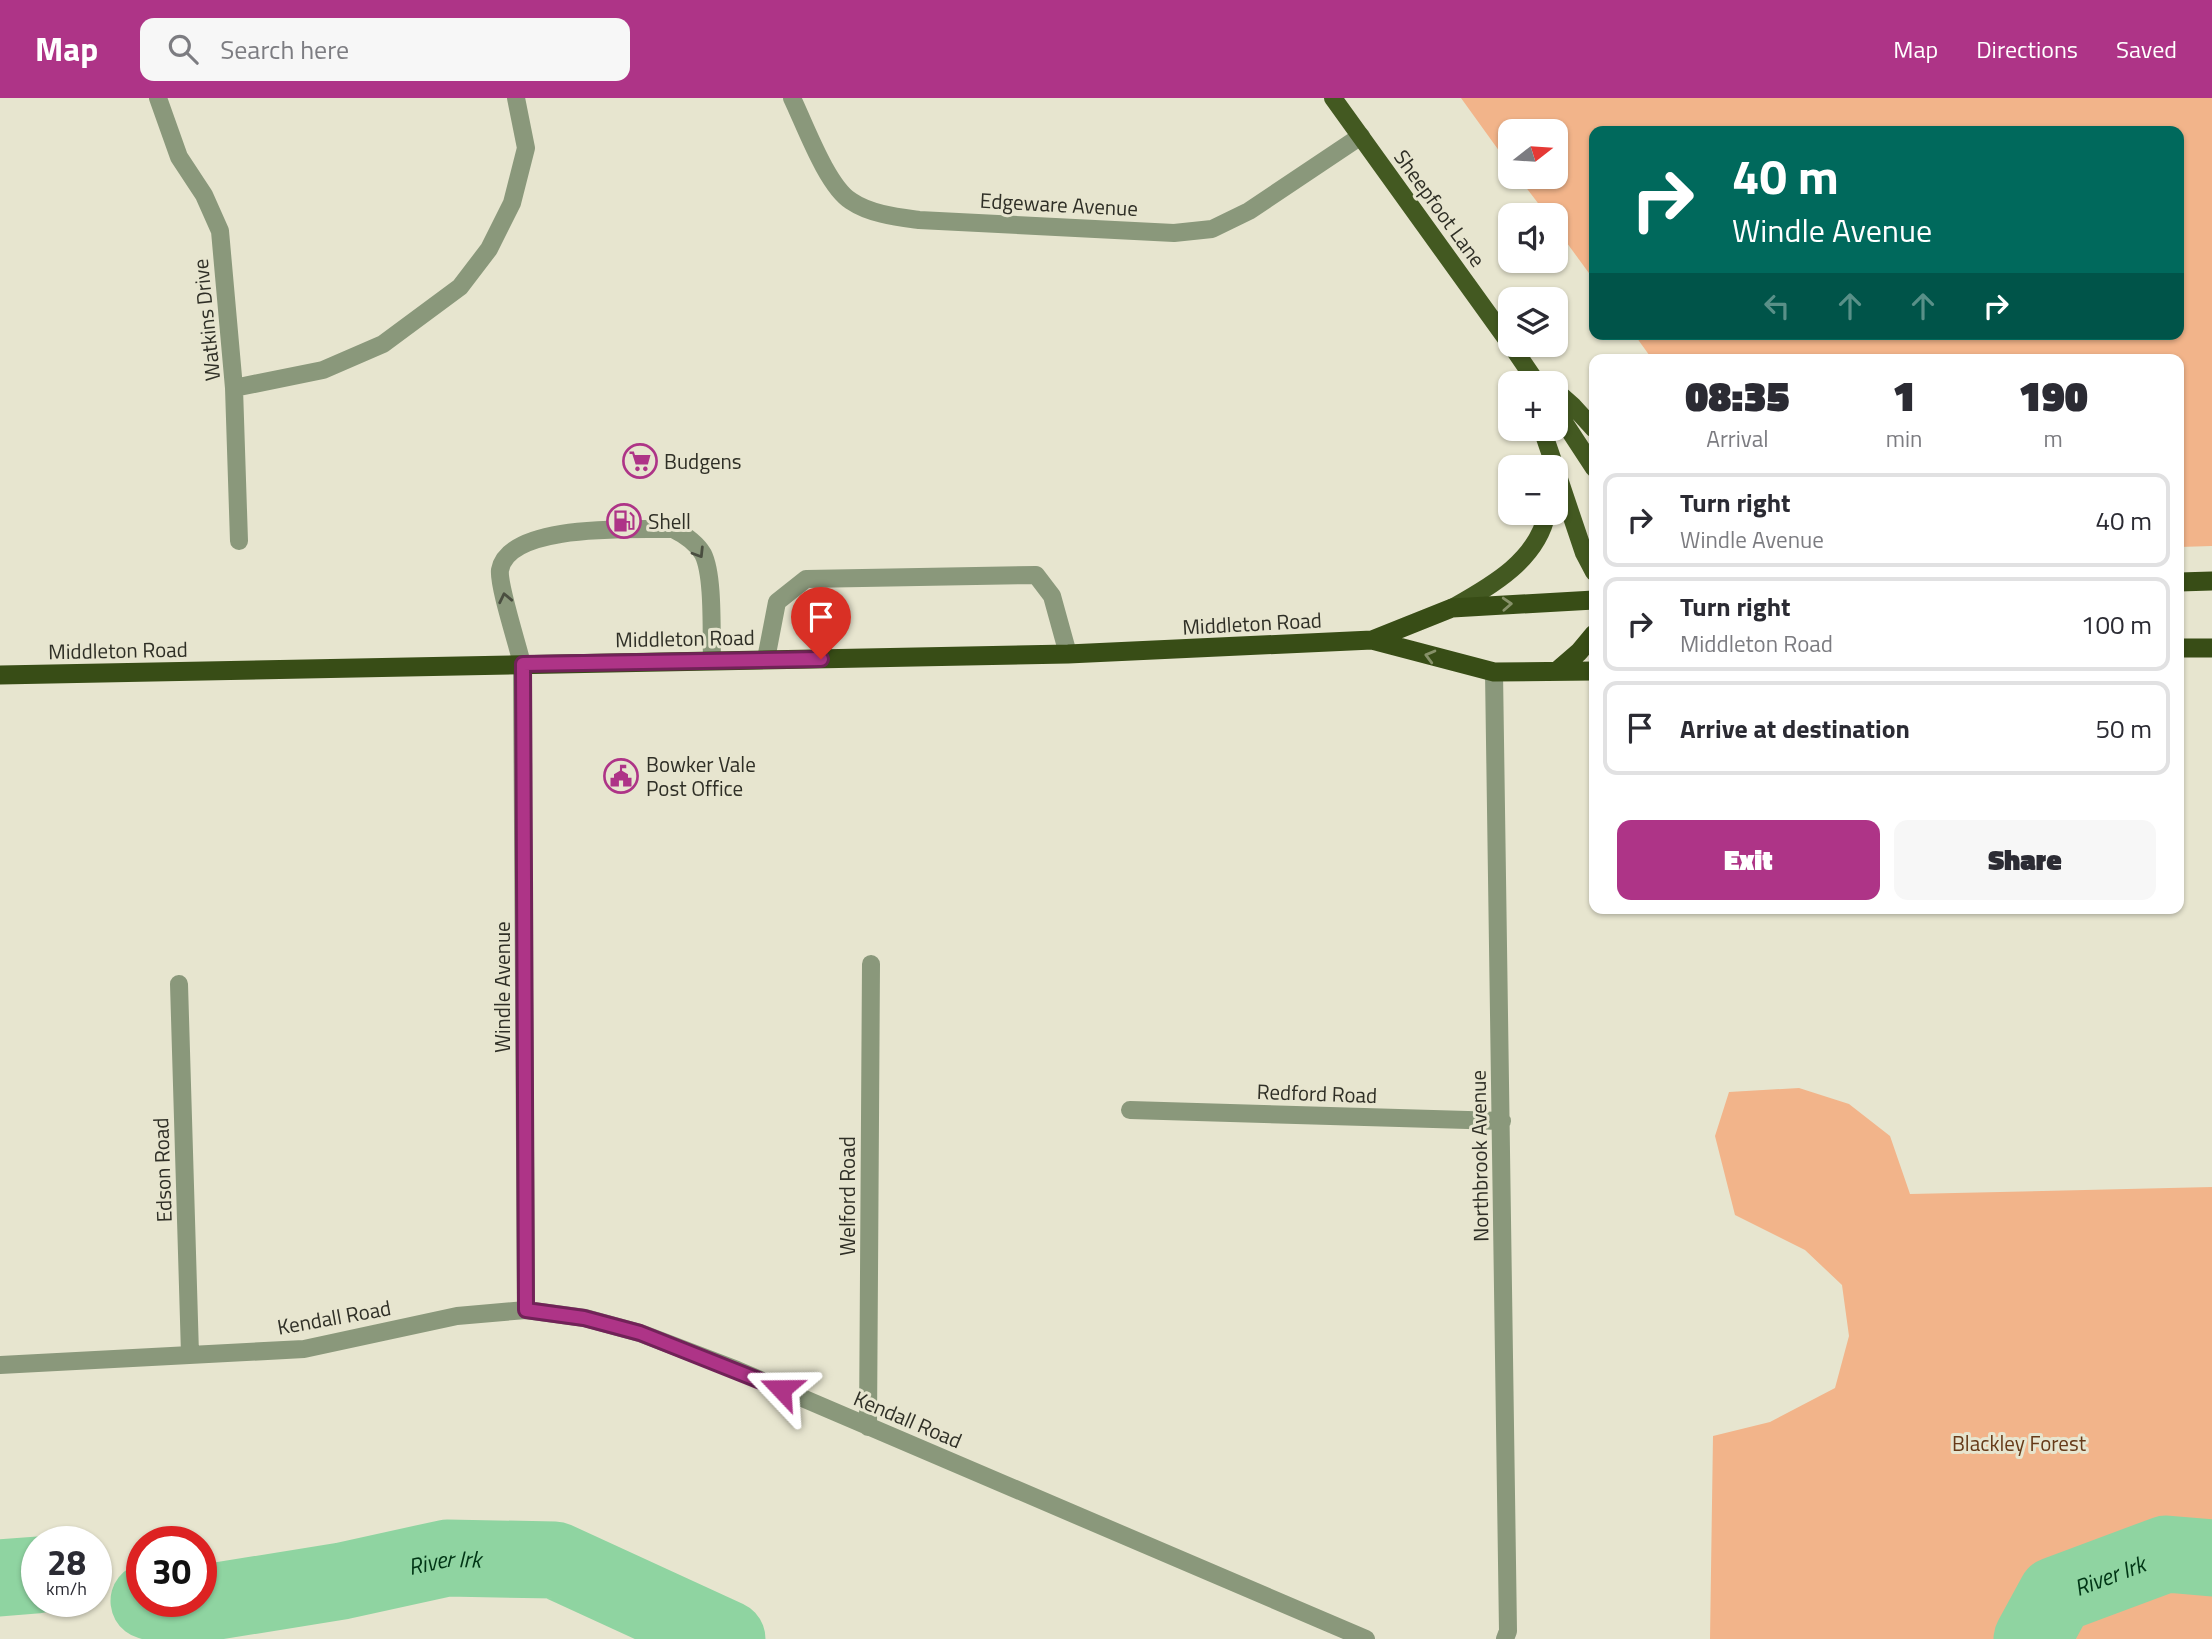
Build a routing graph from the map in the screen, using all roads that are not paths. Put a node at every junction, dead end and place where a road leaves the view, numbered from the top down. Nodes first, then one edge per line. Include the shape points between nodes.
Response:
1 (158, 98) edge
2 (516, 98) edge
3 (792, 98) edge
4 (1333, 98) edge
5 (1360, 136) junction
6 (1498, 327) edge
7 (234, 388) junction
8 (1568, 402) edge
9 (1589, 424) edge
10 (1568, 428) edge
11 (1589, 460) edge
12 (1568, 507) edge
13 (1543, 525) edge
14 (239, 541) dead end
15 (1589, 562) edge
16 (2212, 581) edge
17 (2184, 582) edge
18 (1589, 600) edge
19 (1451, 608) junction
20 (1372, 640) junction
21 (1589, 640) edge
22 (2184, 648) edge
23 (2212, 648) edge
24 (1068, 654) junction
25 (712, 660) junction
26 (766, 660) junction
27 (523, 664) junction
28 (1557, 671) junction
29 (1589, 671) edge
30 (1494, 672) junction
31 (0, 675) edge
32 (871, 964) dead end
33 (179, 984) dead end
34 (1130, 1110) dead end
35 (1502, 1121) junction
36 (526, 1310) junction
37 (190, 1354) junction
38 (0, 1364) edge
39 (868, 1427) junction
40 (1366, 1639) edge
41 (1505, 1639) edge

1 - 7 street, Watkins Drive via 179,158 204,195 220,231
2 - 7 street, Watkins Drive via 526,148 512,203 489,249 460,286 383,344 323,370
3 - 5 street, Edgeware Avenue via 834,184 851,201 886,215 919,220 1174,233 1212,229 1249,211
4 - 5 main road, Sheepfoot Lane
5 - 6 main road, Sheepfoot Lane
7 - 14 street
8 - 9 main road
10 - 11 main road
12 - 15 main road
13 - 19 main road via 1516,566
16 - 17 highway
19 -> 18 highway, Middleton Road
19 - 20 highway, Middleton Road
20 - 24 highway, Middleton Road
30 -> 20 highway, Middleton Road
21 - 28 highway
22 - 23 highway
24 - 26 highway, Middleton Road
24 - 26 street via 1052,596 1036,575 806,579 777,602
25 - 26 highway, Middleton Road
25 - 27 highway, Middleton Road
27 -> 25 street, Windle Avenue via 500,571 520,545 579,531 673,529 687,536 702,553 708,569
27 - 31 highway, Middleton Road
27 - 36 street, Windle Avenue
28 - 29 highway, Middleton Road
28 - 30 highway, Middleton Road
30 - 35 street, Northbrook Avenue
32 - 39 street, Welford Road
33 - 37 street, Edson Road
34 - 35 street, Redford Road
35 - 41 street, Northbrook Avenue
36 - 37 street, Kendall Road via 457,1317 304,1349
36 - 39 street, Kendall Road via 584,1318 640,1333
37 - 38 street, Kendall Road
39 - 40 street, Kendall Road

